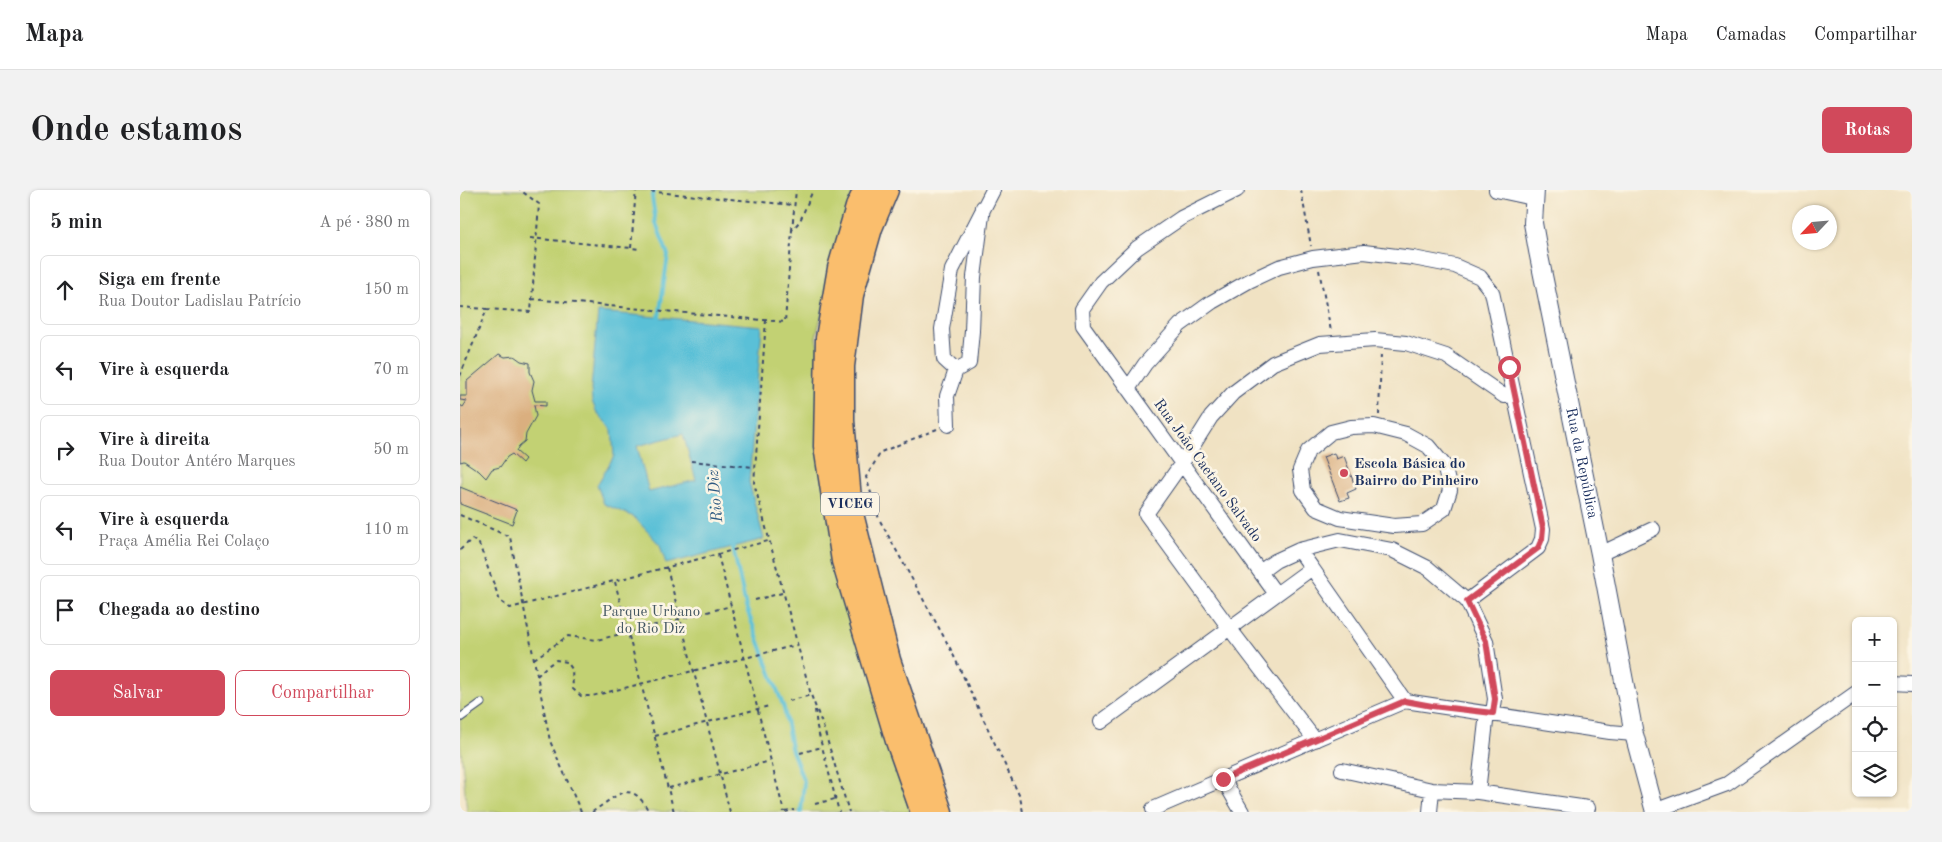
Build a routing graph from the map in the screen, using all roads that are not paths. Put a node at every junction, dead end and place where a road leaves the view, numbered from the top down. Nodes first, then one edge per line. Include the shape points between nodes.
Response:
1 (865, 190) edge
2 (887, 190) edge
3 (994, 190) edge
4 (1236, 190) edge
5 (1496, 190) edge
6 (1534, 194) edge
7 (983, 207) junction
8 (956, 370) junction
9 (1128, 389) junction
10 (1514, 395) junction
11 (948, 425) road end
12 (1182, 463) junction
13 (1340, 518) junction
14 (1394, 526) junction
15 (1653, 529) dead end
16 (1340, 540) junction
17 (1299, 550) junction
18 (1392, 550) junction
19 (1600, 554) junction
20 (1312, 568) junction
21 (1260, 572) junction
22 (1276, 594) junction
23 (1467, 601) junction
24 (1230, 629) junction
25 (1897, 683) edge
26 (1912, 684) edge
27 (1852, 696) edge
28 (1405, 701) junction
29 (482, 703) dead end
30 (1490, 713) junction
31 (460, 718) edge
32 (1100, 722) dead end
33 (1634, 734) junction
34 (1315, 740) junction
35 (1342, 770) dead end
36 (1223, 779) junction
37 (1432, 790) junction
38 (1478, 792) junction
39 (1588, 808) dead end
40 (1153, 809) dead end
41 (1655, 811) edge
42 (922, 812) edge
43 (942, 812) edge
44 (1242, 812) edge
45 (1430, 812) edge

1 - 42 highway, VICEG via 839,268 827,338 825,446 843,561 897,741
2 - 43 highway, VICEG via 871,228 852,295 843,366 843,421 851,510 889,660
3 - 7 street
4 - 9 street, Rua João Caetano Salvado via 1181,218 1137,248 1101,282 1082,309 1083,326
5 - 6 street
6 - 19 street, Rua da República via 1533,223 1538,251
7 - 8 street via 974,277 969,363
7 - 8 street via 952,270 942,329 944,359
8 - 11 street via 946,396
9 - 10 street via 1145,364 1180,325 1249,280 1279,267 1315,258 1364,252 1455,266 1480,277 1492,292
9 - 12 street, Rua João Caetano Salvado
10 - 12 street via 1504,396 1446,356 1406,343 1381,340 1320,344 1273,363 1232,392 1211,417
10 - 23 street via 1543,528 1542,539 1538,548
12 - 21 street, Rua João Caetano Salvado
12 - 24 street via 1146,514
13 - 14 street
13 - 14 street via 1316,508 1303,490 1300,470 1308,451 1331,432 1351,427 1379,427 1406,434 1428,446 1444,465 1450,490 1444,509 1422,524
13 - 16 street
14 - 18 street
15 - 19 street
16 - 17 street
16 - 18 street
17 - 20 street
17 - 21 street
18 - 23 street via 1428,568
19 - 33 street, Rua da República
20 - 22 street
20 - 28 street
21 - 22 street, Rua João Caetano Salvado
22 - 24 street
23 - 30 street via 1486,641 1495,699
24 - 32 street
24 - 34 street
25 - 26 street
27 - 41 street via 1727,784
28 - 30 street
28 - 34 street
29 - 31 lane
30 - 33 street
30 - 38 street
33 - 41 street, Rua da República
34 - 36 street
35 - 37 street
36 - 40 street
36 - 44 street
37 - 38 street
37 - 45 street
38 - 39 street

